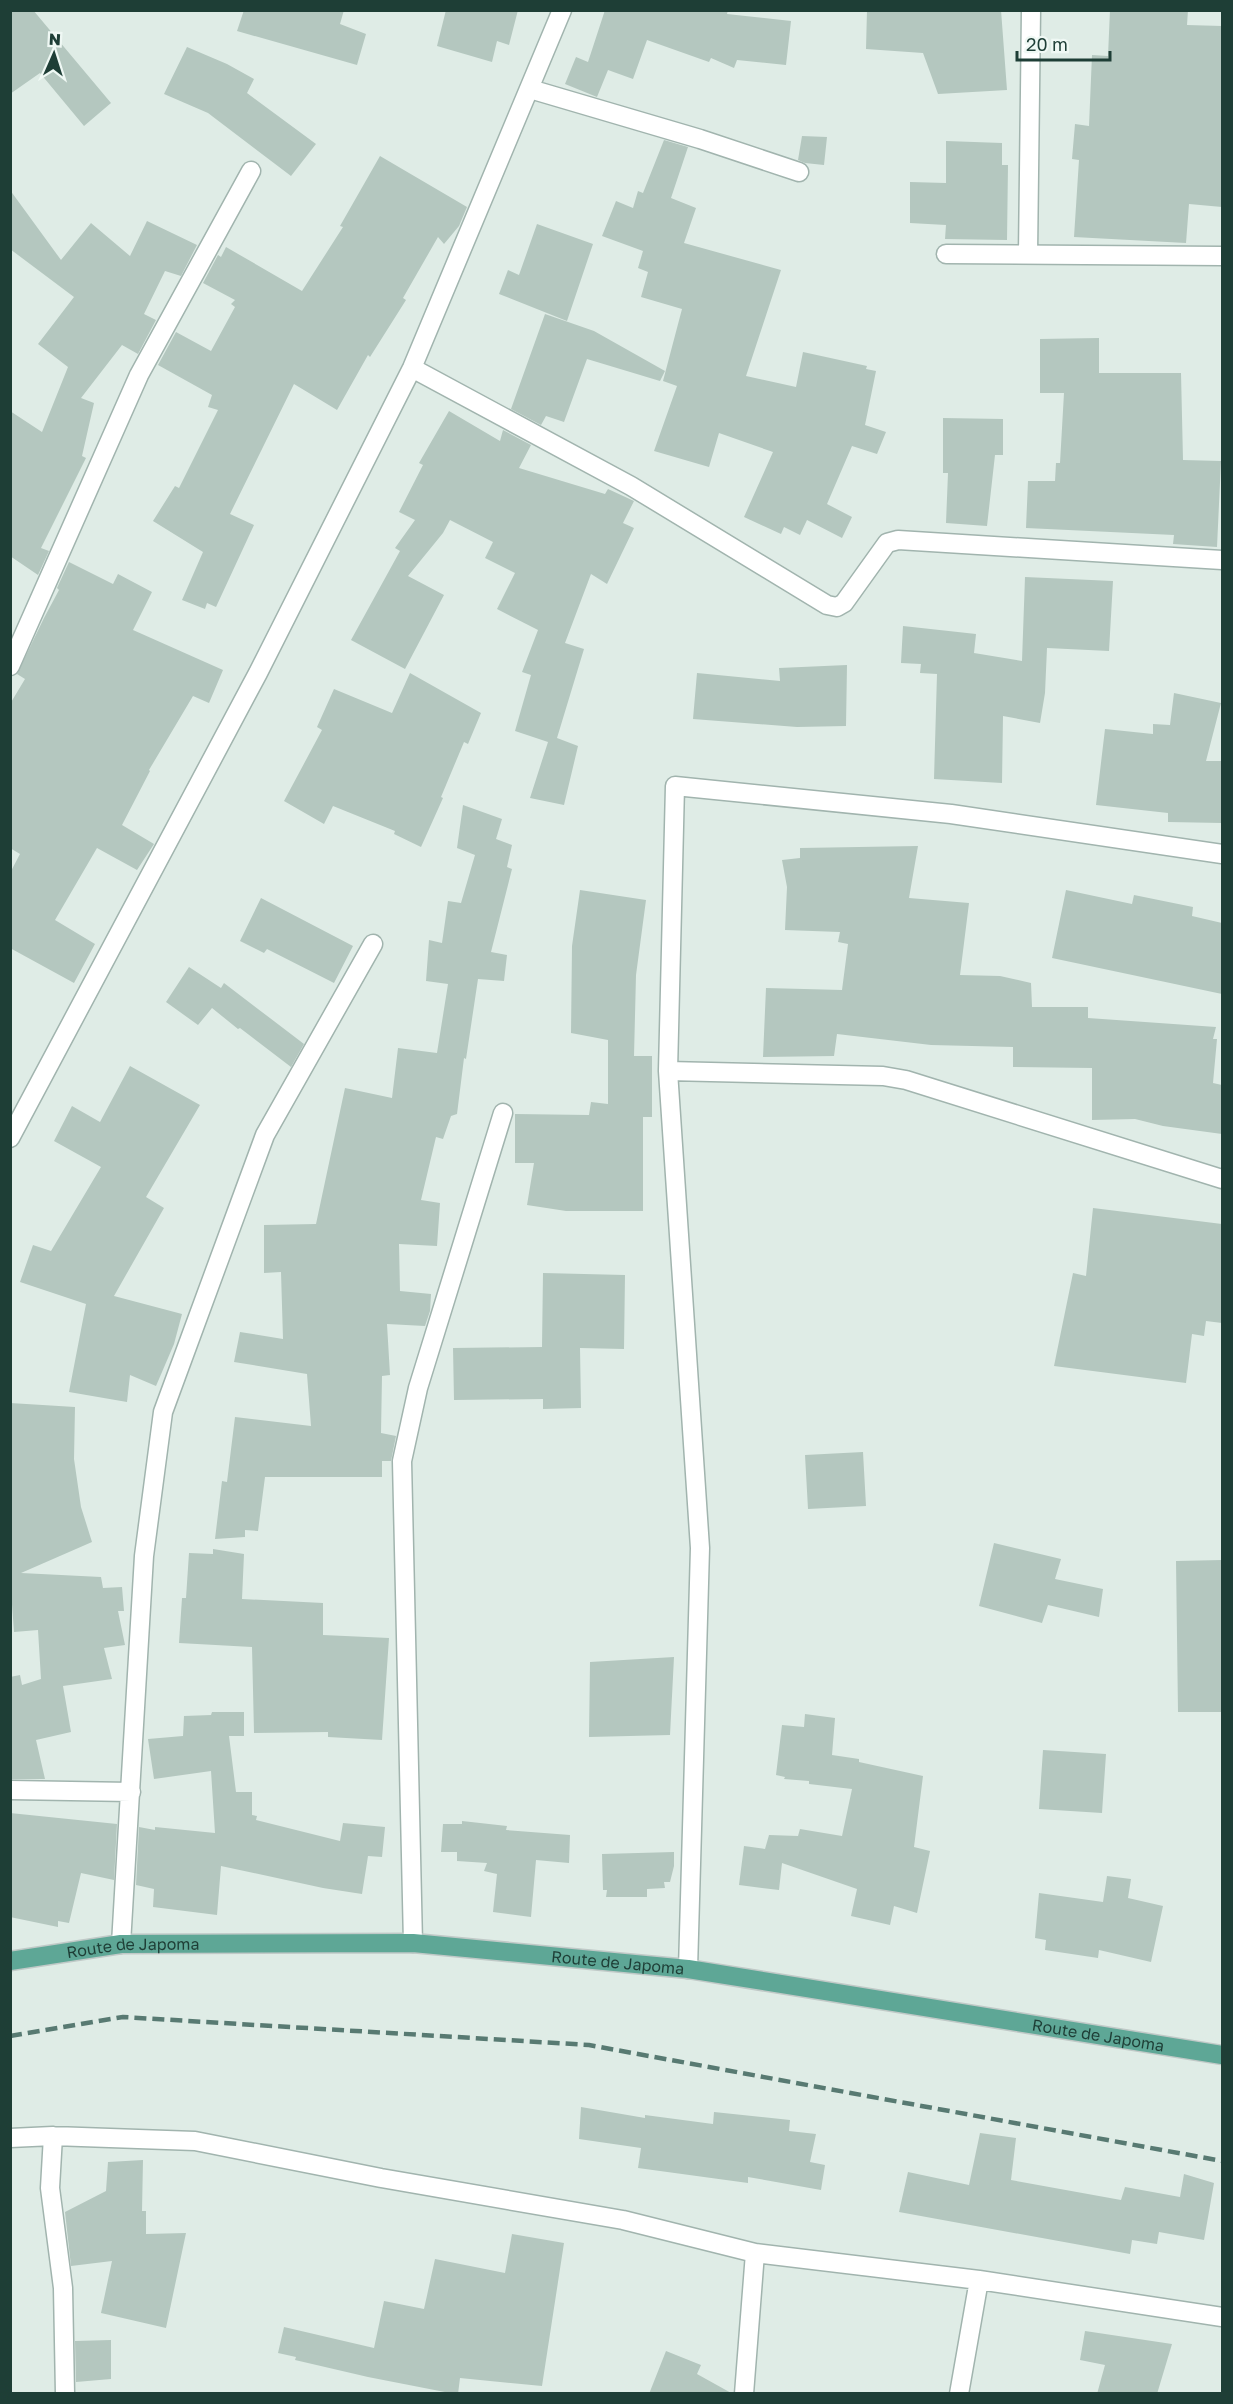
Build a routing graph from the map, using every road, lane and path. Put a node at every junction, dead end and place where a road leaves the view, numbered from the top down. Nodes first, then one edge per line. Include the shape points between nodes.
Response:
1 (562, 10) edge
2 (1031, 10) edge
3 (530, 89) junction
4 (251, 171) dead end
5 (799, 172) dead end
6 (946, 254) dead end
7 (1028, 254) junction
8 (1222, 256) edge
9 (412, 368) junction
10 (1222, 560) edge
11 (10, 666) edge
12 (1222, 854) edge
13 (373, 944) dead end
14 (668, 1071) junction
15 (503, 1113) dead end
16 (10, 1138) edge
17 (1222, 1179) edge
18 (10, 1790) edge
19 (131, 1792) junction
20 (413, 1943) junction
21 (121, 1944) junction
22 (10, 1961) edge
23 (688, 1969) junction
24 (1222, 2055) edge
25 (53, 2136) junction
26 (10, 2138) edge
27 (755, 2253) junction
28 (979, 2280) junction
29 (1222, 2317) edge
30 (65, 2394) edge
31 (744, 2394) edge
32 (959, 2394) edge

1 - 3 street
2 - 7 street
3 - 5 street
3 - 9 street
4 - 11 street via 139,375
6 - 7 street
7 - 8 street
9 - 10 street via 631,486 827,605 837,607 844,603 887,543 898,540
9 - 16 street via 258,673
12 - 14 street via 951,814 675,786
13 - 19 street via 265,1135 163,1412 144,1556
14 - 17 street via 906,1080
14 - 23 street via 700,1548
15 - 20 street via 418,1388 402,1461
18 - 19 street
19 - 21 street
20 - 21 main road, Route de Japoma
20 - 23 main road, Route de Japoma
21 - 22 main road, Route de Japoma
23 - 24 main road, Route de Japoma
25 - 26 street
25 - 27 street via 206,2142 381,2178 622,2220
25 - 30 street via 50,2188 63,2288
27 - 28 street
27 - 31 street
28 - 29 street
28 - 32 street

